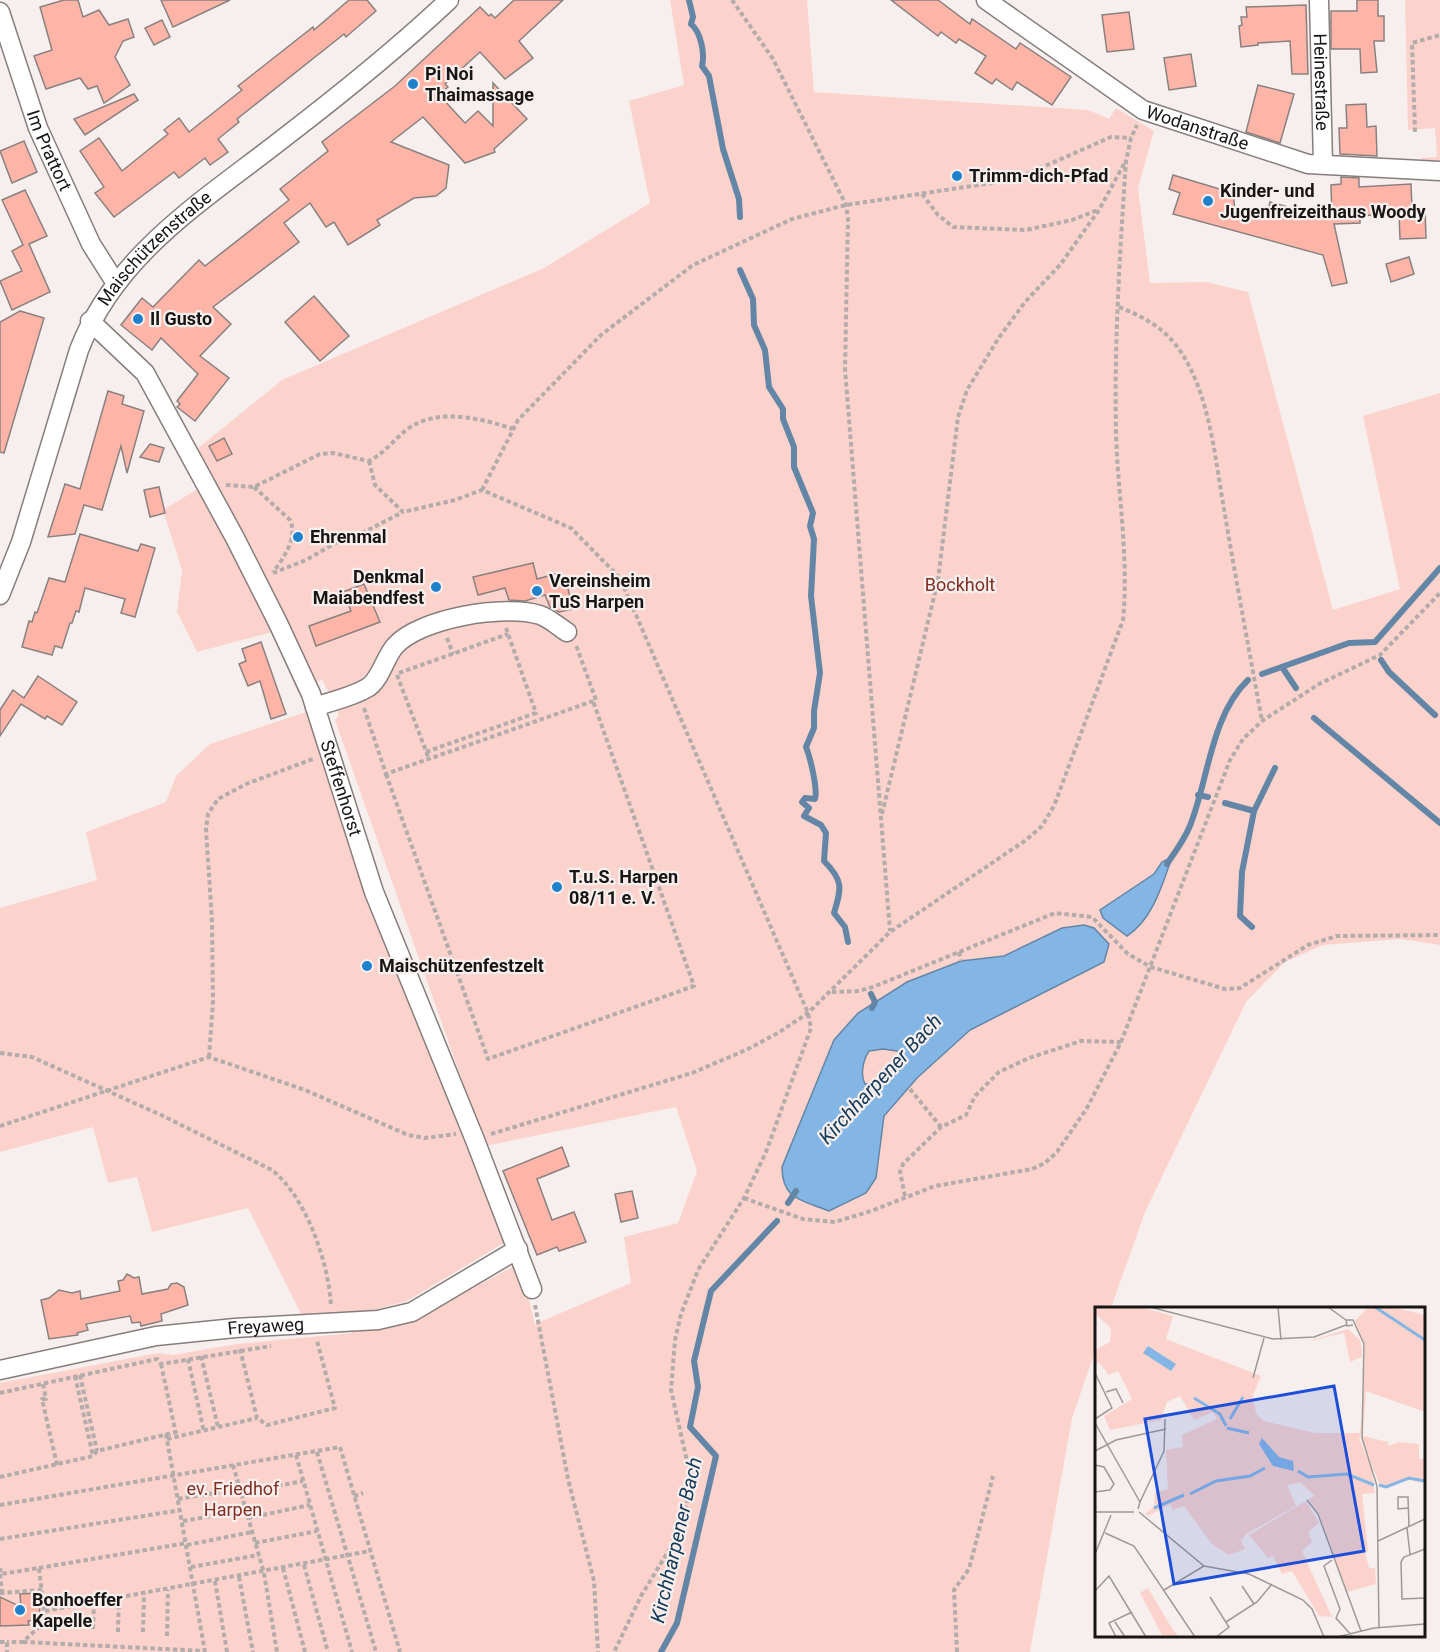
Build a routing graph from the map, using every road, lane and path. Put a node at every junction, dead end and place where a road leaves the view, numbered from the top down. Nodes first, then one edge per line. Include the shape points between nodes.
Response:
1 (449, 0) edge
2 (732, 0) edge
3 (986, 0) edge
4 (1319, 0) edge
5 (0, 12) edge
6 (1440, 35) edge
7 (1143, 110) junction
8 (1415, 132) dead end
9 (1131, 138) junction
10 (1126, 161) junction
11 (1323, 164) junction
12 (1440, 171) edge
13 (922, 194) junction
14 (846, 205) junction
15 (1099, 210) junction
16 (115, 282) junction
17 (1119, 307) junction
18 (90, 321) junction
19 (513, 429) junction
20 (369, 460) junction
21 (204, 482) junction
22 (254, 487) junction
23 (482, 490) junction
24 (403, 512) junction
25 (1440, 593) edge
26 (0, 595) edge
27 (500, 611) junction
28 (567, 632) joint
29 (508, 634) junction
30 (390, 654) junction
31 (397, 674) junction
32 (358, 692) junction
33 (593, 700) junction
34 (315, 707) junction
35 (1262, 721) junction
36 (426, 752) junction
37 (331, 753) junction
38 (429, 759) junction
39 (386, 774) junction
40 (881, 818) junction
41 (890, 932) junction
42 (1440, 935) edge
43 (959, 952) junction
44 (961, 961) dead end
45 (1152, 967) junction
46 (831, 992) junction
47 (808, 1013) junction
48 (1121, 1042) junction
49 (0, 1053) edge
50 (209, 1058) junction
51 (910, 1089) dead end
52 (107, 1092) junction
53 (0, 1126) edge
54 (941, 1127) junction
55 (475, 1140) junction
56 (905, 1196) junction
57 (744, 1198) junction
58 (518, 1249) junction
59 (532, 1289) joint
60 (327, 1324) junction
61 (308, 1342) dead end
62 (274, 1346) dead end
63 (240, 1349) junction
64 (201, 1356) junction
65 (188, 1359) junction
66 (161, 1365) junction
67 (0, 1370) edge
68 (77, 1376) junction
69 (43, 1384) junction
70 (0, 1393) edge
71 (256, 1418) junction
72 (218, 1427) junction
73 (176, 1432) junction
74 (204, 1432) junction
75 (167, 1437) junction
76 (177, 1437) junction
77 (97, 1451) junction
78 (317, 1452) junction
79 (296, 1455) junction
80 (93, 1456) junction
81 (57, 1465) junction
82 (233, 1465) junction
83 (174, 1476) junction
84 (993, 1476) dead end
85 (0, 1477) edge
86 (303, 1481) junction
87 (241, 1491) junction
88 (363, 1493) dead end
89 (354, 1496) junction
90 (178, 1500) junction
91 (0, 1505) edge
92 (310, 1505) junction
93 (181, 1510) junction
94 (246, 1510) junction
95 (248, 1518) junction
96 (183, 1521) junction
97 (317, 1531) junction
98 (252, 1532) junction
99 (0, 1539) edge
100 (255, 1543) junction
101 (187, 1544) junction
102 (370, 1551) junction
103 (259, 1555) junction
104 (348, 1556) junction
105 (326, 1560) junction
106 (304, 1564) junction
107 (190, 1567) junction
108 (0, 1568) edge
109 (39, 1568) junction
110 (283, 1568) junction
111 (264, 1573) junction
112 (0, 1574) edge
113 (239, 1577) junction
114 (215, 1581) junction
115 (193, 1586) junction
116 (42, 1590) junction
117 (168, 1590) junction
118 (1, 1592) edge
119 (144, 1594) junction
120 (119, 1598) junction
121 (94, 1604) junction
122 (45, 1611) junction
123 (93, 1629) dead end
124 (118, 1632) dead end
125 (143, 1632) dead end
126 (167, 1636) dead end
127 (0, 1642) edge
128 (7, 1642) junction
129 (23, 1642) junction
130 (7, 1652) edge
131 (205, 1652) edge
132 (227, 1652) edge
133 (253, 1652) edge
134 (277, 1652) edge
135 (304, 1652) edge
136 (328, 1652) edge
137 (352, 1652) edge
138 (376, 1652) edge
139 (400, 1652) edge
140 (598, 1652) edge
141 (614, 1652) edge
142 (957, 1652) edge

1 - 16 street, Maischützenstraße via 409,38 188,211
2 - 14 path via 773,59
3 - 7 street, Wodanstraße
4 - 11 street, Heinestraße
5 - 16 street, Im Prattort via 38,128 91,244
6 - 8 path via 1412,44
7 - 9 path
7 - 11 street, Wodanstraße via 1308,164
9 - 10 path
9 - 13 path via 1111,137 1027,174
10 - 15 path
10 - 17 path
11 - 12 street, Wodanstraße
13 - 14 path
13 - 15 path via 953,227 1026,230
14 - 19 path via 792,219 693,265 601,335
14 - 40 path via 845,369
15 - 40 path via 1060,265 1025,302 967,390 958,417 938,580
16 - 18 street, Maischützenstraße
17 - 35 path via 1149,320 1170,338 1200,394
17 - 41 path via 1116,432 1126,591 1115,645 1054,806 1042,826
18 - 21 street, Steffenhorst via 145,373
18 - 26 street, Maischützenstraße via 21,542
19 - 20 path via 484,420 432,418 408,429
19 - 23 path
20 - 22 path via 320,454
20 - 24 path via 375,485
21 - 22 path
21 - 34 street, Steffenhorst via 278,623
22 - 24 path via 293,527 292,538 273,573
23 - 24 path
23 - 47 path via 571,528 620,578
25 - 35 path via 1380,655 1319,684
27 - 28 street via 542,616
27 - 29 path
27 - 30 street via 462,616 427,628 409,636
28 - 33 path via 580,652
29 - 31 path
29 - 36 path via 536,713
30 - 31 path
30 - 32 street via 369,688
31 - 36 path
32 - 34 street
32 - 39 path
33 - 38 path
33 - 39 path via 694,986 488,1059
34 - 37 street, Steffenhorst
35 - 45 path via 1243,739 1230,760
36 - 38 path
37 - 50 path via 246,784 218,799 208,814 213,1001
37 - 55 street, Steffenhorst via 374,892
38 - 39 path
40 - 41 path
41 - 46 path
42 - 45 path via 1337,936 1308,945 1240,988 1225,989
43 - 44 path
43 - 45 path via 1055,913 1092,917 1128,954
43 - 46 path via 873,987
45 - 48 path
46 - 47 path
47 - 55 path via 746,1050 692,1073
47 - 57 path via 811,1028 789,1093
48 - 54 path via 1081,1041 999,1072 975,1096 966,1114
48 - 56 path via 1087,1108 1045,1163
49 - 52 path via 32,1057
50 - 52 path
50 - 55 path via 306,1090 408,1135 425,1138 456,1134
51 - 54 path
52 - 53 path
52 - 60 path via 256,1161 284,1180 327,1268 332,1305
54 - 56 path via 903,1164 900,1172
55 - 58 street, Steffenhorst
56 - 57 path via 848,1219 819,1222
57 - 141 path via 698,1270 675,1340 670,1390 691,1479 686,1506 672,1545
58 - 59 street, Steffenhorst
58 - 60 street, Freyaweg via 412,1312 378,1320
59 - 140 path via 568,1479 594,1581
60 - 67 street, Freyaweg via 156,1336
61 - 71 path via 319,1341 335,1408 267,1425
62 - 63 path
63 - 64 path
63 - 71 path
64 - 65 path
64 - 72 path
65 - 66 path
65 - 74 path
66 - 68 path via 157,1359
66 - 73 path
68 - 69 path
68 - 77 path
68 - 80 path
69 - 70 path
69 - 81 path via 46,1399 42,1400
71 - 72 path
72 - 74 path
73 - 75 path
73 - 76 path
74 - 76 path
75 - 76 path
75 - 77 path
75 - 83 path
77 - 80 path
78 - 79 path
78 - 89 path via 340,1448
78 - 104 path
79 - 82 path
79 - 86 path
80 - 81 path
81 - 85 path
82 - 83 path
82 - 87 path
83 - 90 path
83 - 91 path
84 - 142 path via 969,1569 954,1590
86 - 87 path
86 - 92 path
87 - 90 path
87 - 94 path
88 - 89 path
89 - 102 path
90 - 93 path
92 - 95 path
92 - 97 path
93 - 96 path
93 - 99 path
94 - 95 path
94 - 96 path
95 - 98 path
96 - 101 path
97 - 100 path
97 - 105 path
98 - 100 path
98 - 101 path
100 - 103 path
101 - 107 path
101 - 109 path
102 - 104 path
102 - 139 path
103 - 107 path
103 - 111 path
104 - 105 path
104 - 138 path
105 - 106 path
105 - 137 path
106 - 110 path
106 - 136 path
107 - 115 path
108 - 109 path via 1,1574
109 - 116 path
110 - 111 path
110 - 135 path
111 - 113 path
111 - 134 path
112 - 118 path
113 - 114 path
113 - 133 path
114 - 115 path
114 - 132 path
115 - 117 path
115 - 131 path
116 - 118 path
116 - 122 path
117 - 119 path
117 - 126 path
119 - 120 path
119 - 125 path
120 - 121 path
120 - 124 path
121 - 122 path
121 - 123 path
122 - 129 path via 45,1621
127 - 128 path
128 - 129 path
128 - 130 path
129 - 131 path

